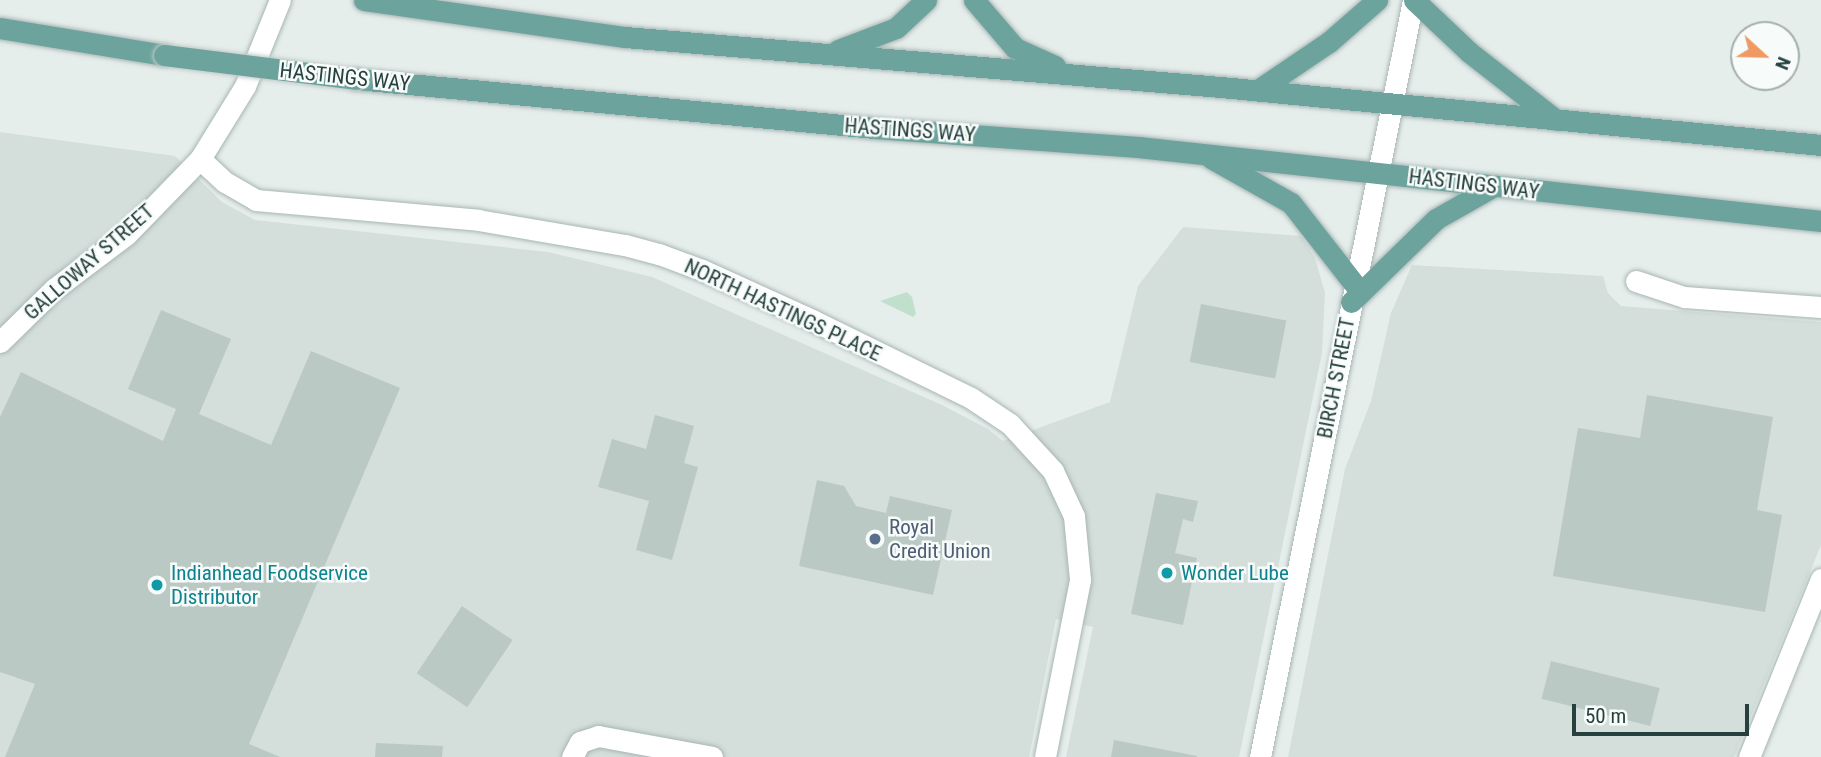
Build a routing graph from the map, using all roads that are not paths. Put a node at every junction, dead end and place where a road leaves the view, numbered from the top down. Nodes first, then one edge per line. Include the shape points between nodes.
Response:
1 (280, 0) edge
2 (926, 0) edge
3 (974, 0) edge
4 (1377, 0) edge
5 (1413, 0) edge
6 (369, 1) edge
7 (0, 28) edge
8 (833, 52) junction
9 (1080, 75) junction
10 (1258, 90) junction
11 (1391, 104) junction
12 (1556, 120) junction
13 (1821, 145) edge
14 (1203, 154) junction
15 (200, 159) junction
16 (1377, 172) junction
17 (1492, 187) junction
18 (1821, 221) edge
19 (1636, 281) dead end
20 (1353, 293) junction
21 (1821, 307) edge
22 (0, 342) edge
23 (1821, 579) edge
24 (576, 750) edge
25 (712, 757) edge
26 (1045, 757) edge
27 (1260, 757) edge
28 (1749, 757) edge

1 - 15 street, GALLOWAY STREET via 245,86
2 - 8 main road via 895,28
3 - 9 main road via 1015,48
4 - 10 main road via 1329,42
5 - 11 street, BIRCH STREET
5 - 12 main road via 1469,52
6 - 8 main road via 625,37
7 - 14 main road, HASTINGS WAY, bridge via 163,55 356,79
8 - 9 main road
9 - 10 main road
10 - 11 main road
11 - 12 main road
11 - 16 street, BIRCH STREET
12 - 13 main road
14 - 16 main road, HASTINGS WAY
14 - 20 main road via 1291,203
15 - 22 street, GALLOWAY STREET via 126,235 54,289
15 - 26 street, NORTH HASTINGS PLACE via 225,182 256,200 478,220 625,244 659,254 811,320 971,398 1010,424 1053,471 1074,516 1080,580
16 - 17 main road, HASTINGS WAY
16 - 20 street, BIRCH STREET
17 - 18 main road, HASTINGS WAY
17 - 20 main road via 1436,219
19 - 21 street via 1684,297
20 - 27 street, BIRCH STREET
23 - 28 street
24 - 25 street via 598,736

